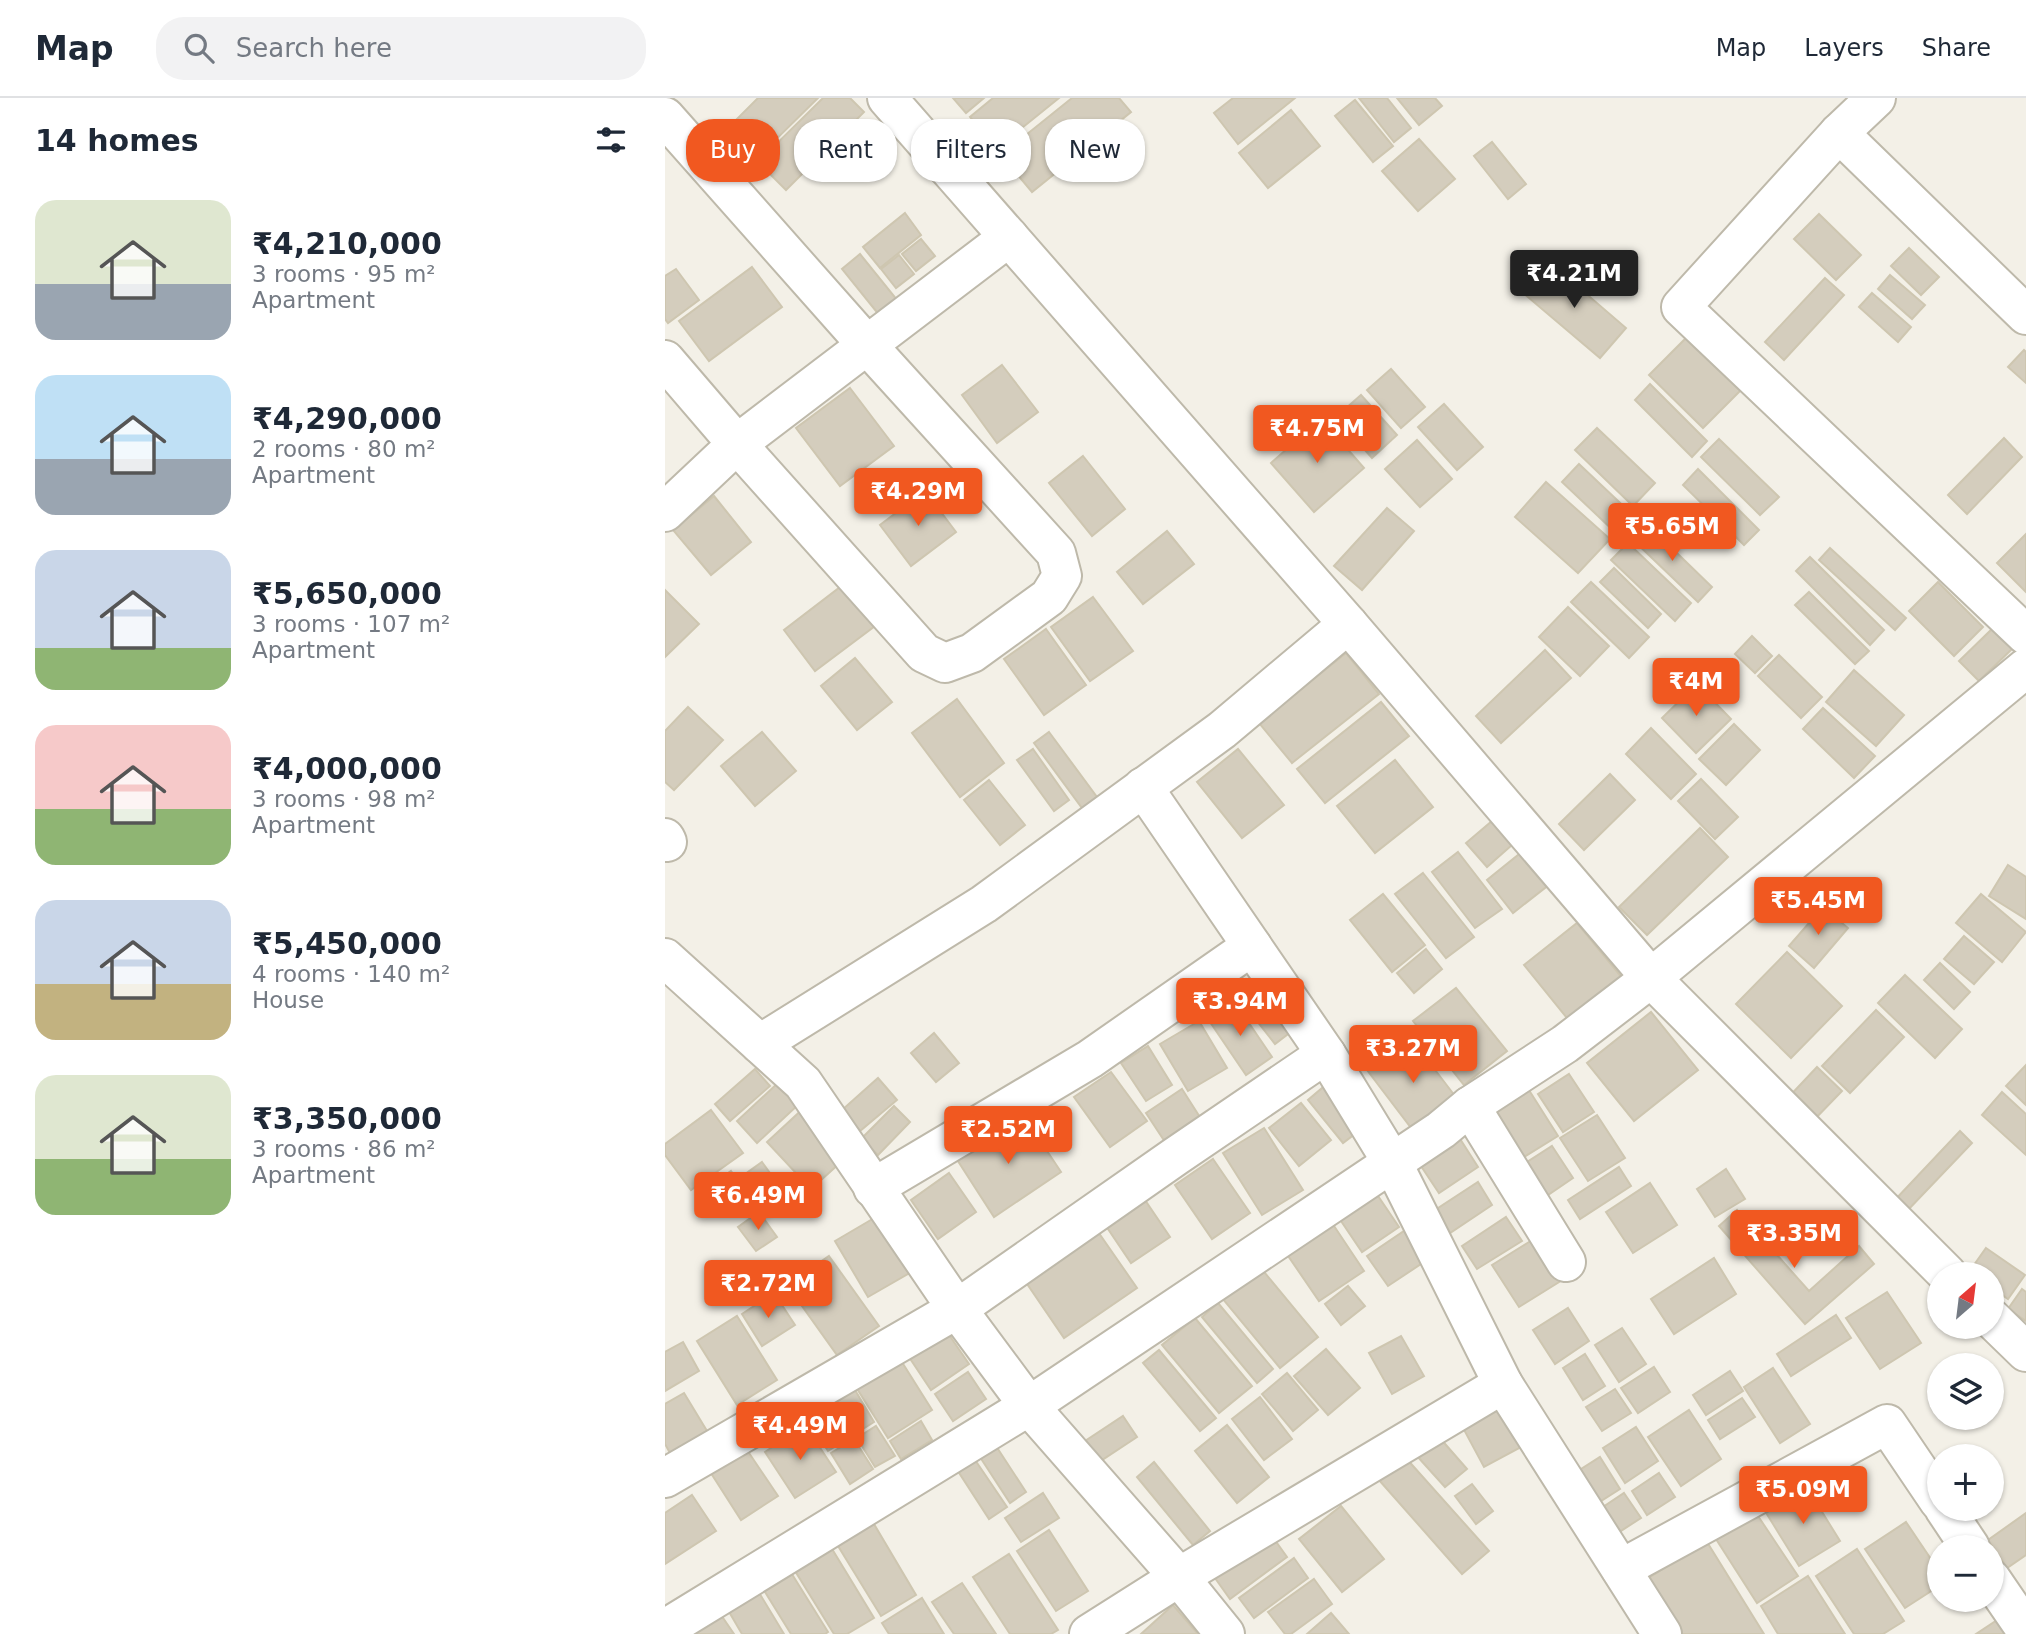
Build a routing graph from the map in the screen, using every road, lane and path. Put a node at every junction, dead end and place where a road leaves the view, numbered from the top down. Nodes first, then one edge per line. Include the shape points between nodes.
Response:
1 (887, 98) edge
2 (1876, 98) edge
3 (665, 117) edge
4 (1839, 133) junction
5 (1009, 237) junction
6 (2026, 315) edge
7 (867, 345) junction
8 (665, 360) edge
9 (737, 444) junction
10 (665, 512) edge
11 (1348, 624) junction
12 (2026, 635) edge
13 (2026, 668) edge
14 (1143, 787) junction
15 (1252, 946) junction
16 (665, 958) edge
17 (1651, 978) junction
18 (760, 1044) junction
19 (1326, 1054) junction
20 (1470, 1106) junction
21 (1392, 1162) junction
22 (873, 1188) junction
23 (1566, 1262) dead end
24 (1935, 1262) edge
25 (957, 1309) junction
26 (2004, 1331) edge
27 (2026, 1352) edge
28 (1503, 1384) junction
29 (1029, 1406) junction
30 (665, 1478) edge
31 (1927, 1483) edge
32 (1621, 1569) junction
33 (1179, 1577) junction
34 (2004, 1597) edge
35 (665, 1629) edge
36 (2026, 1630) edge
37 (1089, 1634) edge
38 (1225, 1634) edge
39 (1662, 1634) edge

1 - 5 street
2 - 4 street
3 - 7 street
4 - 6 street
4 - 12 street via 1681,307
5 - 7 street
5 - 11 street
7 - 9 street
7 - 9 street via 1056,553 1062,576 1049,597 972,653 945,663 924,653
8 - 9 street
9 - 10 street
11 - 14 street via 1222,730
11 - 17 street
13 - 17 street
14 - 15 street
14 - 18 street via 984,904
15 - 19 street
15 - 22 street via 1090,1059
16 - 18 street
17 - 20 street via 1565,1044
17 - 24 street
18 - 22 street via 803,1083
19 - 21 street
19 - 25 street
20 - 21 street
20 - 23 street
21 - 28 street
21 - 29 street
22 - 25 street
25 - 29 street
25 - 30 street
26 - 27 street
28 - 32 street
28 - 33 street
29 - 33 street
29 - 35 street
31 - 32 street via 1887,1424
32 - 39 street
33 - 37 street
33 - 38 street
34 - 36 street

